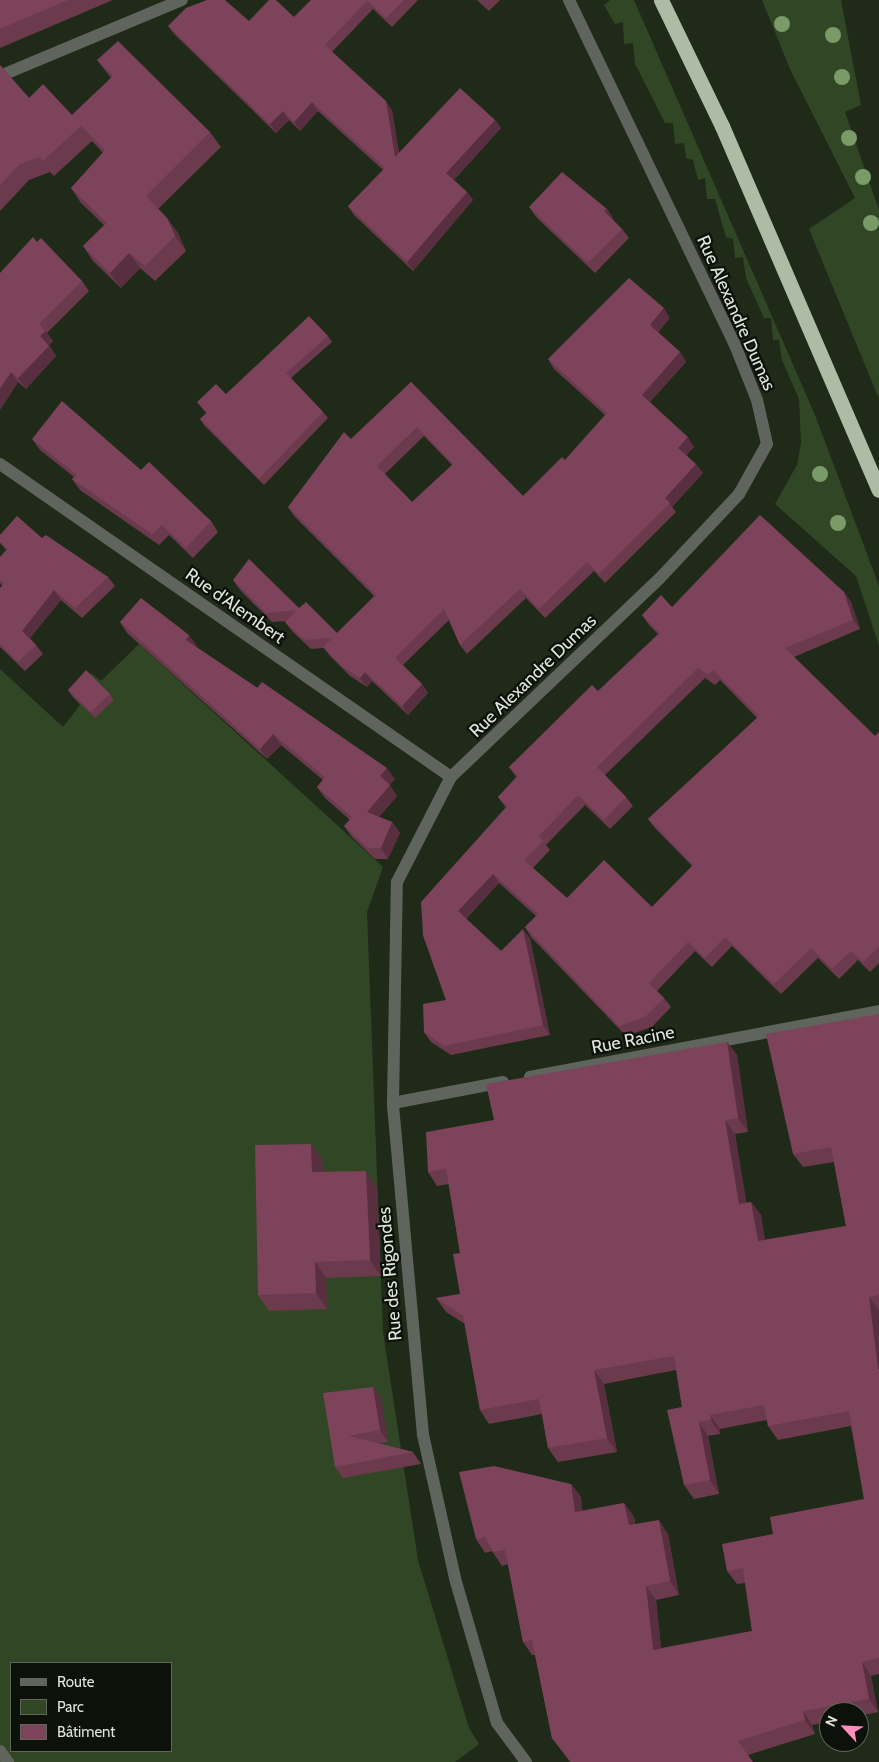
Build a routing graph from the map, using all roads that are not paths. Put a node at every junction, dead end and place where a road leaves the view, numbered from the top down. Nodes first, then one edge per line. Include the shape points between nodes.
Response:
1 (182, 0) edge
2 (569, 0) edge
3 (661, 0) edge
4 (0, 76) edge
5 (0, 464) edge
6 (879, 490) edge
7 (451, 777) junction
8 (879, 1012) edge
9 (393, 1103) junction
10 (0, 1751) edge
11 (8, 1762) edge
12 (526, 1762) edge

1 - 4 street
2 - 7 street, Rue Alexandre Dumas via 735,345 757,400 767,444 739,494 659,579
3 - 6 highway via 722,126
5 - 7 street, Rue d'Alembert
7 - 9 street, Rue des Rigondes via 397,882
8 - 9 street, Rue Racine
9 - 12 street, Rue des Rigondes via 423,1435 455,1578 497,1723
10 - 11 street

